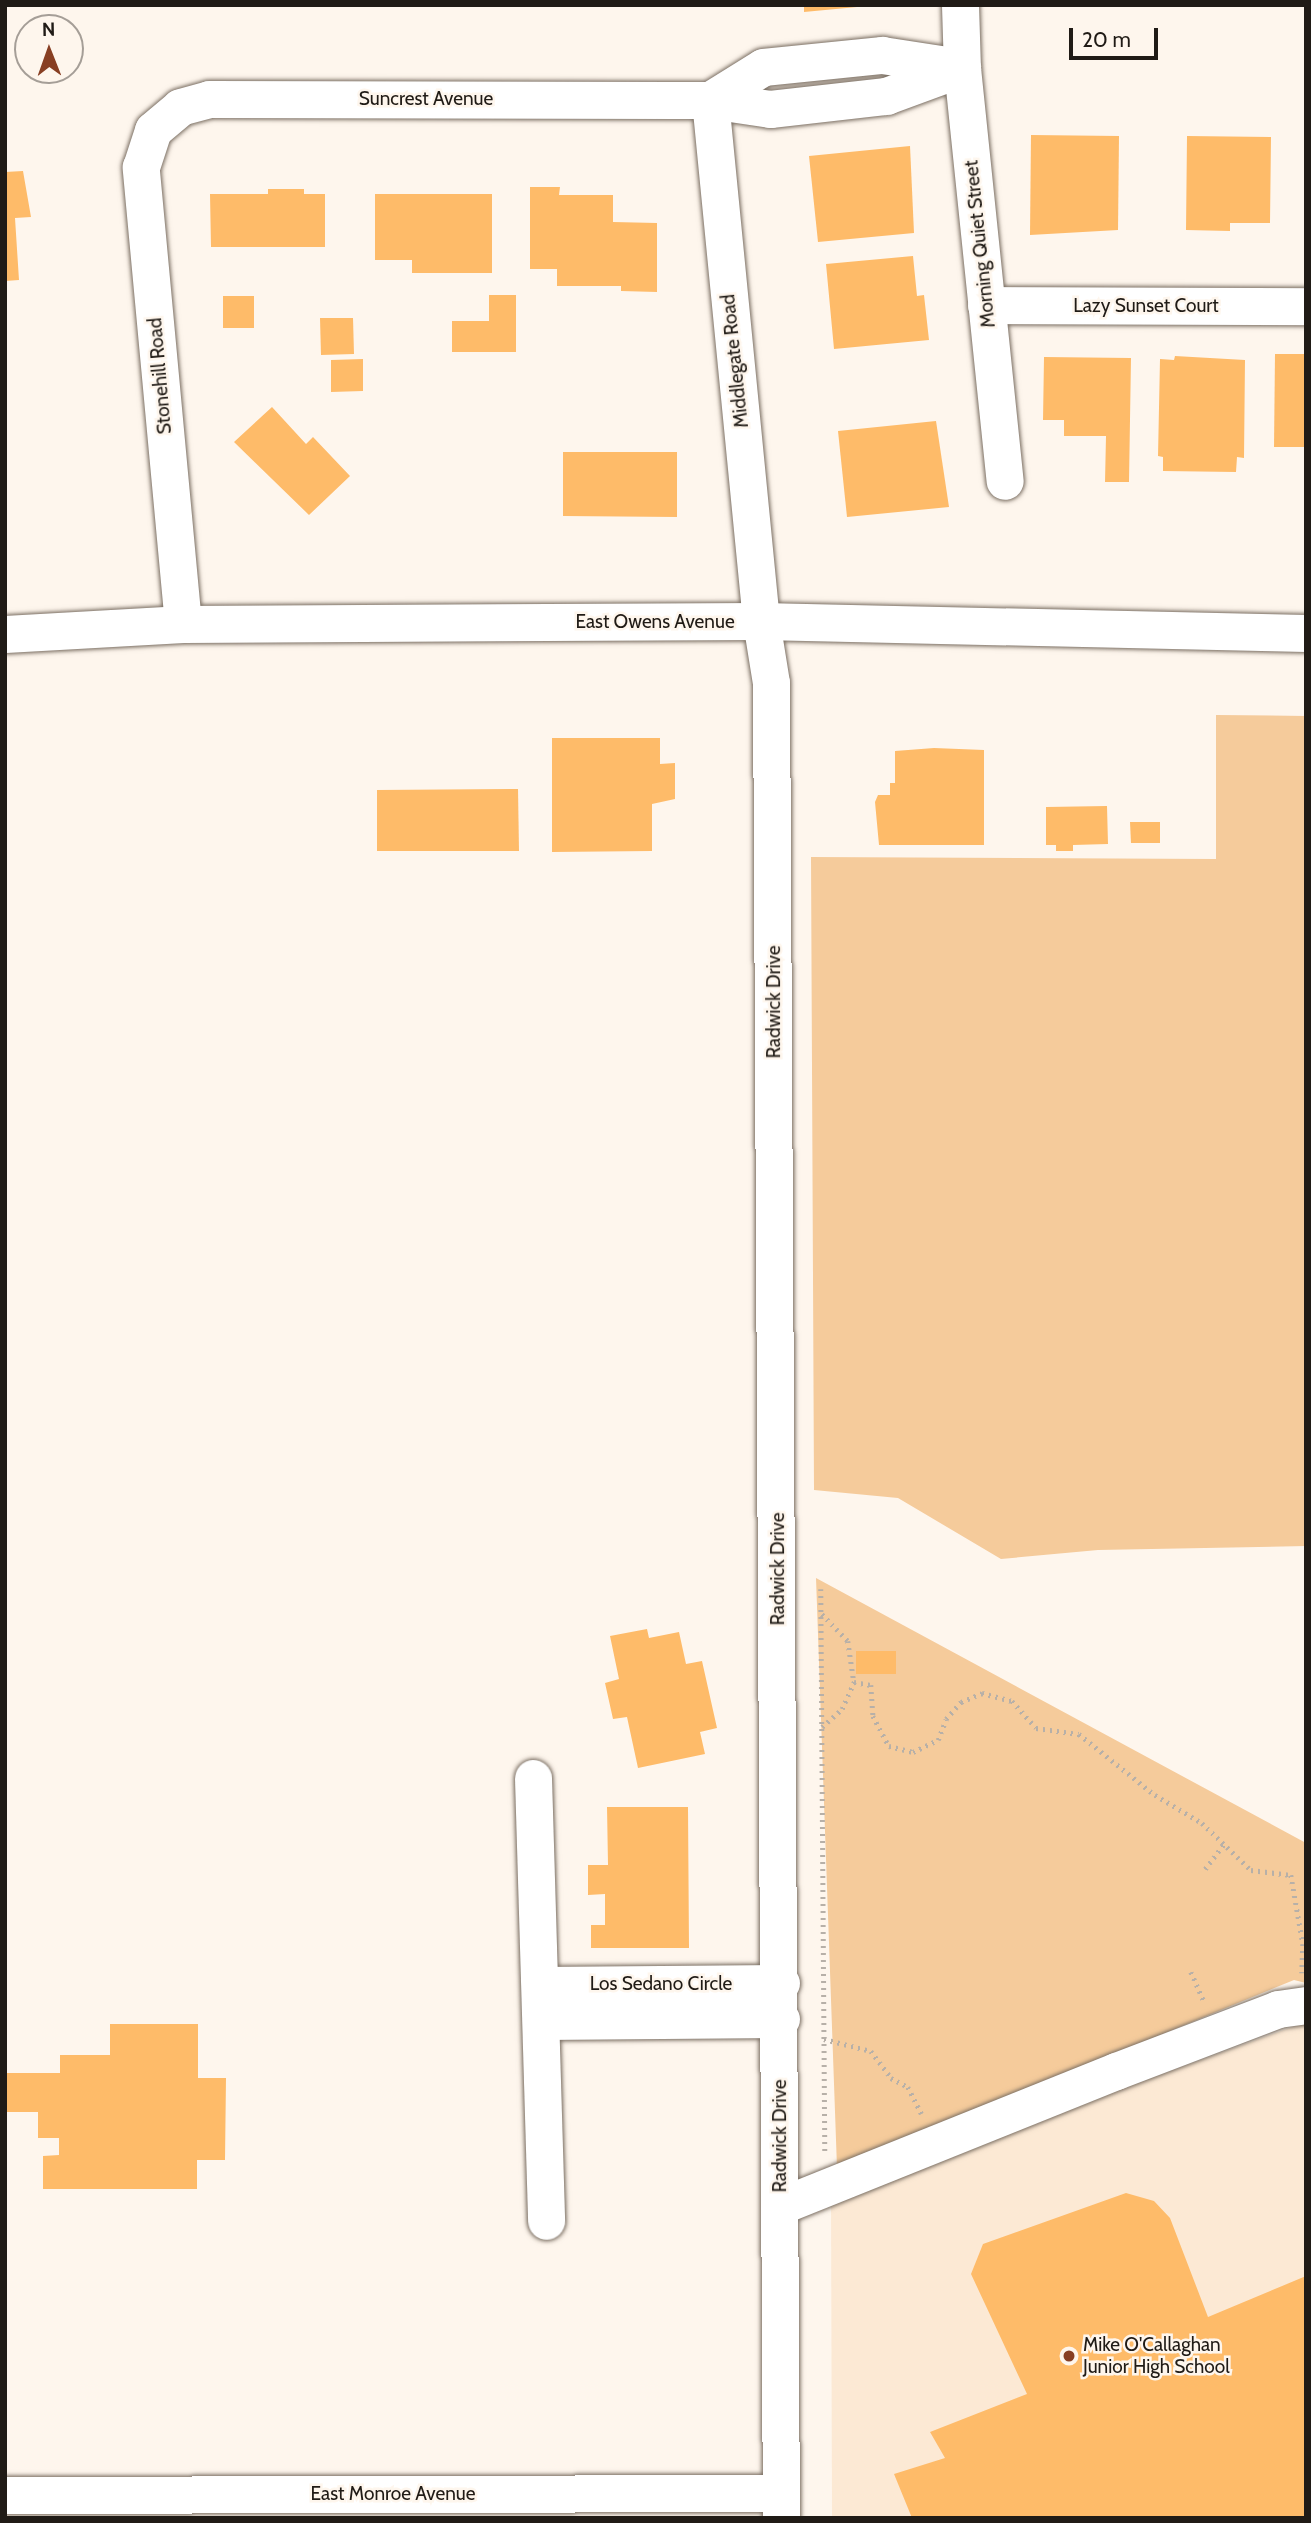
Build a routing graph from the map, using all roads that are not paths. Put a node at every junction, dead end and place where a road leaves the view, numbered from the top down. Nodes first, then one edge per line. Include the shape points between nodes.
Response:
1 (960, 5) edge
2 (850, 59) junction
3 (962, 68) junction
4 (854, 99) junction
5 (710, 100) junction
6 (153, 130) joint
7 (986, 305) junction
8 (1306, 306) edge
9 (1005, 481) dead end
10 (761, 621) junction
11 (183, 624) junction
12 (1306, 633) edge
13 (5, 634) edge
14 (533, 1778) dead end
15 (781, 1983) junction
16 (541, 1985) junction
17 (1306, 2005) edge
18 (780, 2020) junction
19 (542, 2021) junction
20 (780, 2206) junction
21 (546, 2221) dead end
22 (5, 2495) edge
23 (781, 2505) edge

1 - 3 street, Morning Quiet Street
2 - 3 street via 883,55
2 - 4 street
2 - 5 street via 763,67
3 - 4 street, Suncrest Avenue via 886,96
3 - 7 street, Morning Quiet Street
4 - 5 street, Suncrest Avenue via 770,109
5 - 6 street, Suncrest Avenue via 209,99 180,107
5 - 10 street, Middlegate Road
6 - 11 street, Stonehill Road via 141,167
7 - 8 street, Lazy Sunset Court
7 - 9 street, Morning Quiet Street
10 - 11 street, East Owens Avenue
10 - 12 street, East Owens Avenue
10 - 15 street, Radwick Drive via 771,683
11 - 13 street, East Owens Avenue
14 - 16 street
15 - 16 street, Los Sedano Circle
15 - 18 street, Radwick Drive
16 - 19 street
17 - 20 street via 1278,2009 1141,2061
18 - 19 street, Los Sedano Circle
18 - 20 street, Radwick Drive
19 - 21 street
20 - 23 street, Radwick Drive
22 - 23 street, East Monroe Avenue

